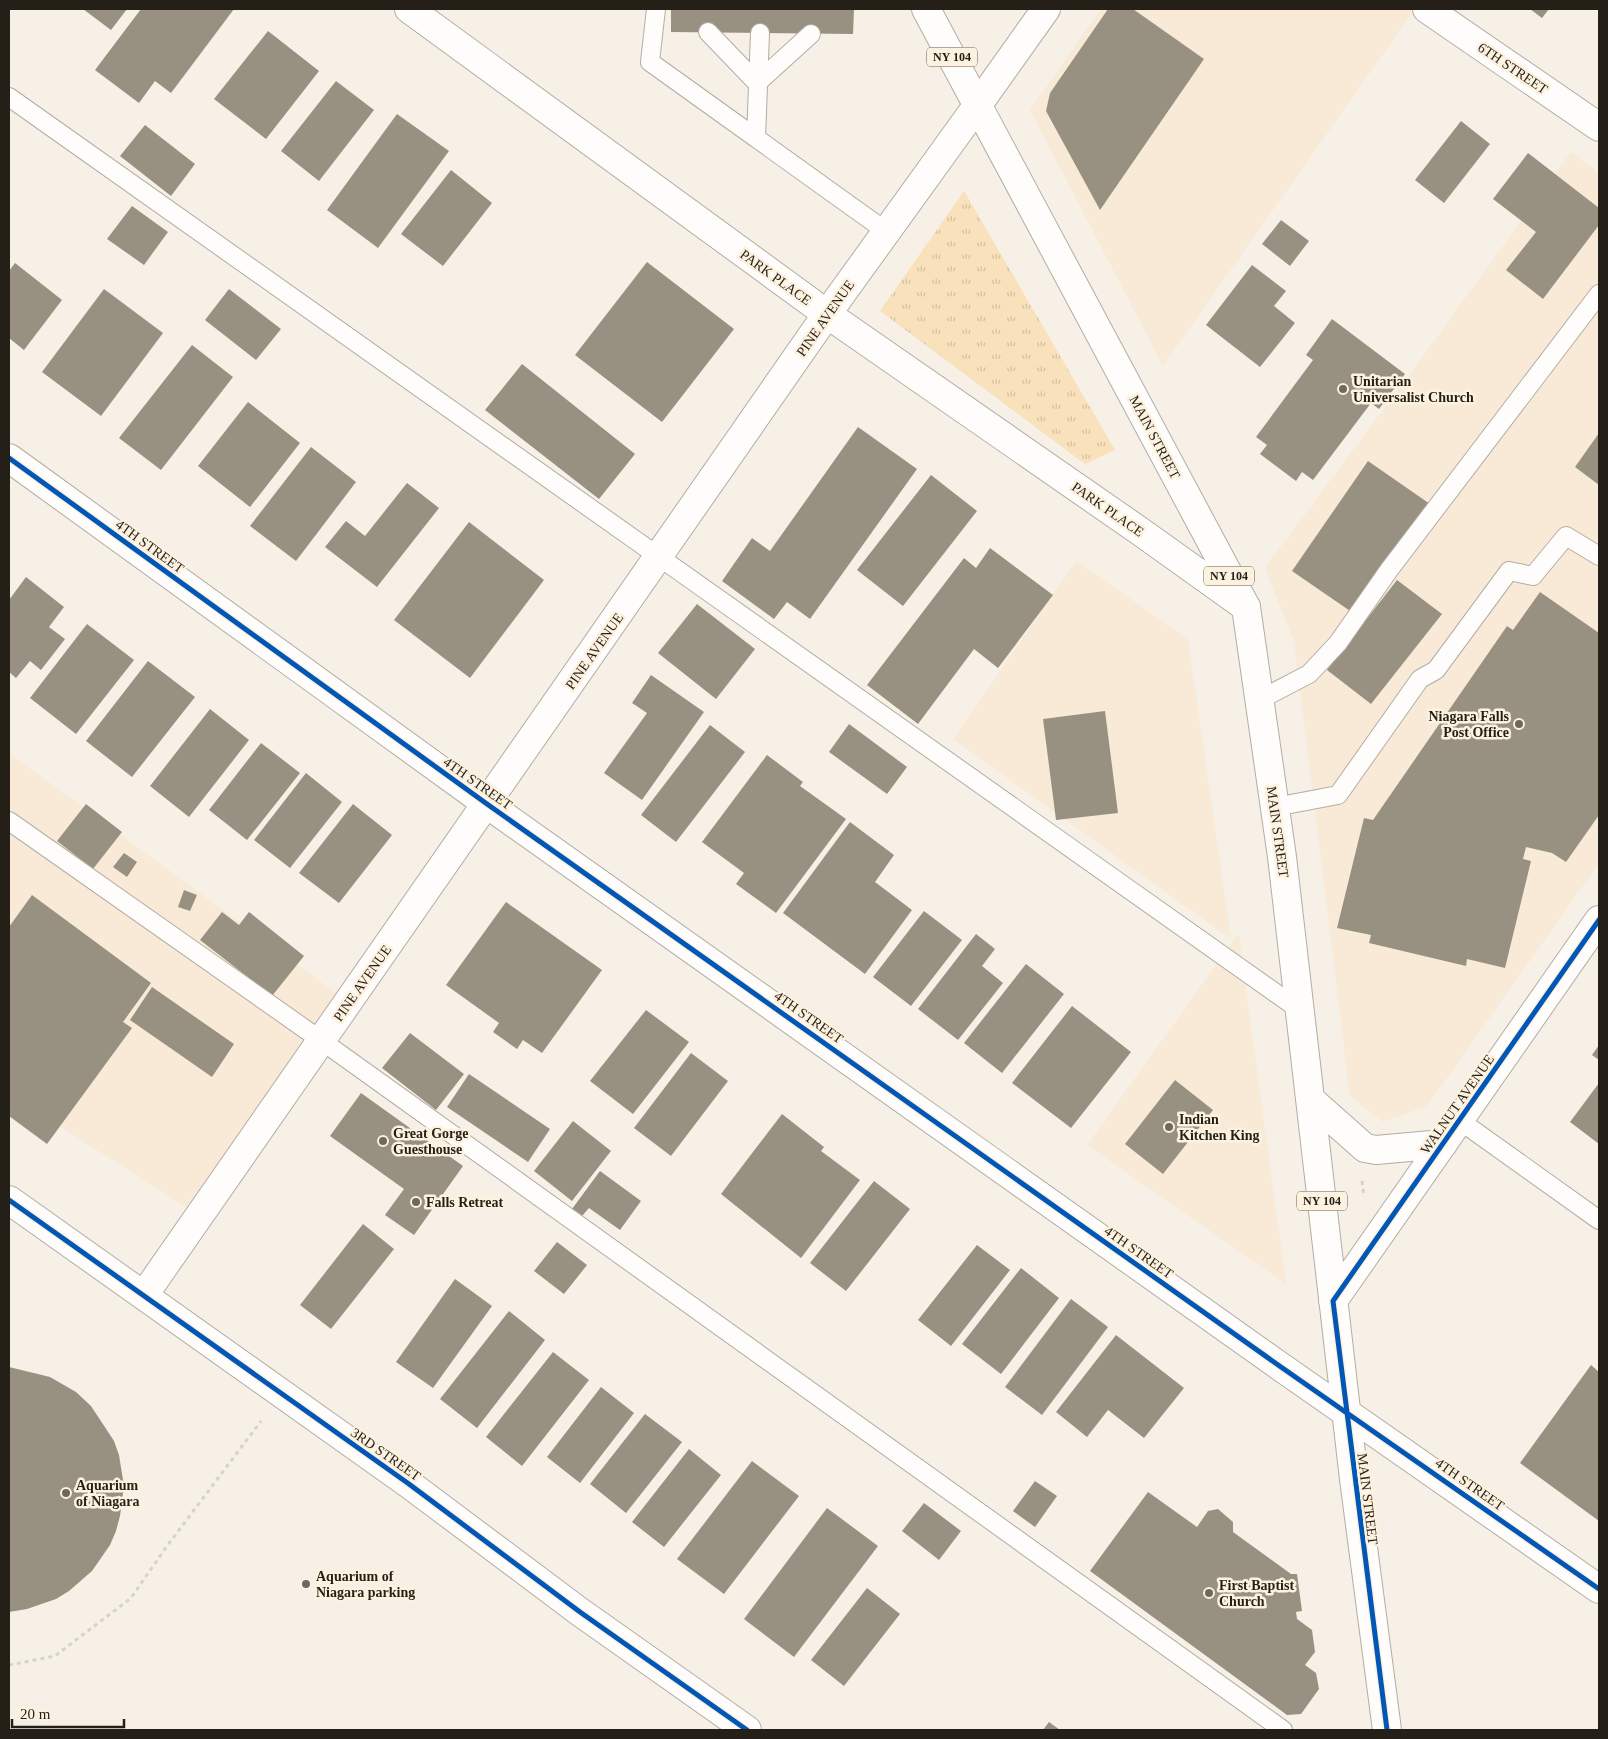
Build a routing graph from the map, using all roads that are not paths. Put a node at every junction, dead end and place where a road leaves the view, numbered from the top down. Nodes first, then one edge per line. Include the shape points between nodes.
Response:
1 (409, 9) edge
2 (656, 9) edge
3 (926, 9) edge
4 (1046, 9) edge
5 (1427, 9) edge
6 (708, 32) dead end
7 (760, 33) dead end
8 (811, 34) dead end
9 (758, 83) junction
10 (9, 97) edge
11 (978, 106) junction
12 (1599, 127) edge
13 (756, 138) junction
14 (887, 232) junction
15 (1599, 294) edge
16 (827, 314) junction
17 (9, 458) edge
18 (1599, 556) edge
19 (658, 558) junction
20 (1246, 607) junction
21 (1259, 700) junction
22 (487, 804) junction
23 (1275, 808) junction
24 (9, 821) edge
25 (1599, 920) edge
26 (1301, 1011) junction
27 (322, 1041) junction
28 (1312, 1101) junction
29 (1459, 1120) junction
30 (1443, 1144) junction
31 (9, 1200) edge
32 (1599, 1220) edge
33 (144, 1295) junction
34 (1333, 1301) junction
35 (1346, 1410) junction
36 (1599, 1589) edge
37 (747, 1730) edge
38 (1283, 1730) edge
39 (1387, 1730) edge

1 - 16 street, PARK PLACE
2 - 13 lane via 650,62
3 - 11 street, MAIN STREET / NY 104
4 - 11 street, PINE AVENUE
5 - 12 street, 6TH STREET
6 - 9 lane
7 - 9 lane
8 - 9 lane
9 - 13 lane
10 - 19 lane
11 - 14 street, PINE AVENUE
11 - 20 street, MAIN STREET / NY 104
13 - 14 lane
14 - 16 street, PINE AVENUE
15 - 21 lane via 1389,570 1338,643 1309,674
16 - 19 street, PINE AVENUE
16 - 20 street, PARK PLACE
17 - 22 street, 4TH STREET
18 - 23 lane via 1566,536 1533,576 1509,571 1436,670 1420,679 1338,795
19 - 22 street, PINE AVENUE
19 - 26 lane
20 - 21 street, MAIN STREET / NY 104
21 - 23 street, MAIN STREET / NY 104
22 - 27 street, PINE AVENUE
22 - 35 street, 4TH STREET
23 - 26 street, MAIN STREET / NY 104
24 - 27 lane
25 - 29 street, WALNUT AVENUE
26 - 28 street, MAIN STREET / NY 104
27 - 33 street, PINE AVENUE
27 - 38 lane
28 - 30 street via 1365,1148 1376,1150
28 - 34 street, MAIN STREET / NY 104
29 - 30 street, WALNUT AVENUE
29 - 32 lane
30 - 34 street, WALNUT AVENUE
31 - 33 street, 3RD STREET
33 - 37 street, 3RD STREET
34 - 35 street, MAIN STREET / NY 104
35 - 36 street, 4TH STREET
35 - 39 street, MAIN STREET / NY 104

